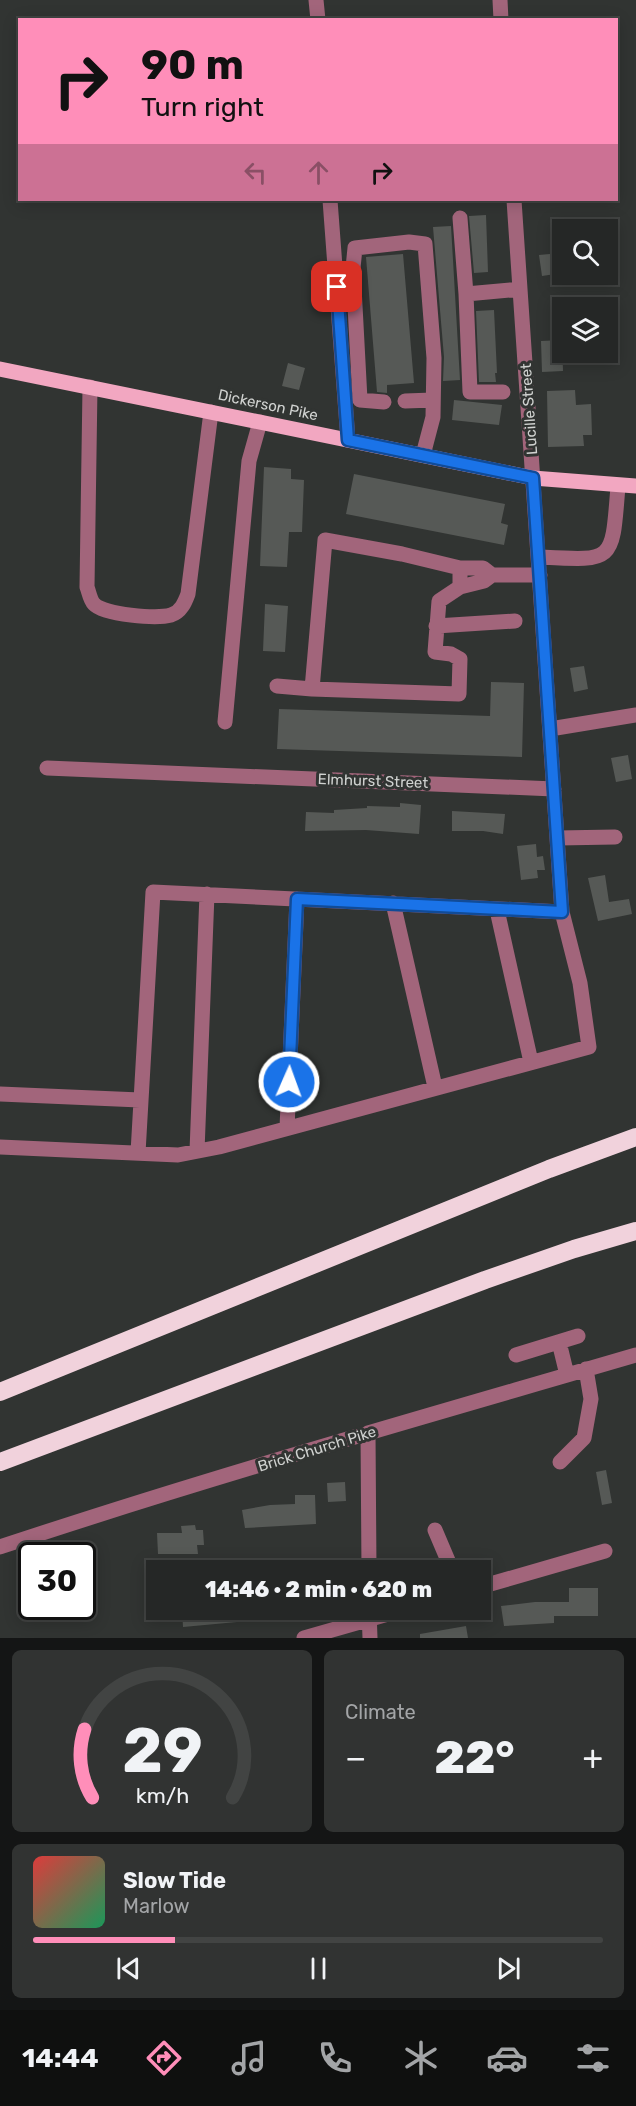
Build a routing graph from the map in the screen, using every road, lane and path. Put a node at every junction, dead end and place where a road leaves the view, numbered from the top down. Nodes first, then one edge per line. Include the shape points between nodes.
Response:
1 (316, 0) edge
2 (500, 0) edge
3 (318, 18) edge
4 (501, 18) edge
5 (330, 201) edge
6 (514, 201) edge
7 (460, 218) dead end
8 (520, 289) junction
9 (466, 294) junction
10 (0, 369) edge
11 (90, 387) junction
12 (503, 392) dead end
13 (433, 400) junction
14 (405, 401) dead end
15 (384, 402) dead end
16 (211, 412) junction
17 (260, 422) junction
18 (348, 440) junction
19 (423, 455) junction
20 (533, 478) junction
21 (618, 486) junction
22 (636, 486) edge
23 (539, 557) junction
24 (460, 568) junction
25 (540, 574) junction
26 (492, 575) junction
27 (460, 587) junction
28 (515, 621) dead end
29 (436, 626) junction
30 (277, 686) dead end
31 (312, 688) junction
32 (636, 715) edge
33 (225, 722) dead end
34 (550, 729) junction
35 (47, 768) dead end
36 (554, 789) junction
37 (615, 837) dead end
38 (558, 838) junction
39 (207, 894) junction
40 (297, 899) junction
41 (393, 903) junction
42 (497, 910) junction
43 (562, 912) junction
44 (531, 1062) junction
45 (435, 1087) junction
46 (0, 1094) edge
47 (140, 1100) junction
48 (287, 1128) junction
49 (636, 1137) edge
50 (0, 1147) edge
51 (197, 1151) junction
52 (138, 1153) junction
53 (636, 1232) edge
54 (578, 1336) dead end
55 (559, 1342) junction
56 (516, 1355) dead end
57 (636, 1355) edge
58 (586, 1369) junction
59 (567, 1375) junction
60 (0, 1392) edge
61 (368, 1434) junction
62 (0, 1462) edge
63 (560, 1462) dead end
64 (435, 1530) dead end
65 (0, 1547) edge
66 (605, 1551) dead end
67 (369, 1560) edge
68 (448, 1560) edge
69 (491, 1584) edge
70 (353, 1620) edge
71 (369, 1620) edge
72 (304, 1638) edge
73 (370, 1638) edge

1 - 3 street
2 - 4 street
5 - 18 street
6 - 8 street, Lucille Street
7 - 9 street
8 - 9 street
8 - 20 street, Lucille Street
9 - 12 street via 470,392
10 - 11 main road, Dickerson Pike
11 - 16 main road, Dickerson Pike
11 - 16 street via 87,587 100,609 122,615 171,615 182,608 188,594
13 - 14 street
13 - 15 street via 434,358 424,244 409,242 355,248 360,400
13 - 19 street via 433,417
16 - 17 main road, Dickerson Pike
17 - 18 main road, Dickerson Pike
17 - 33 street via 249,461
18 - 19 main road, Dickerson Pike
19 - 20 main road, Dickerson Pike
20 - 21 main road, Dickerson Pike
20 - 23 street, Lucille Street
21 - 22 main road, Dickerson Pike
21 - 23 street via 613,539 606,552 585,559
23 - 25 street, Lucille Street
24 - 26 street via 483,568
24 - 27 street
24 - 31 street via 325,540
25 - 26 street
25 - 34 street, Lucille Street
26 - 27 street
27 - 29 street via 438,601
28 - 29 street
29 - 31 street via 435,652 460,659 459,694
30 - 31 street
32 - 34 street
34 - 36 street, Lucille Street
35 - 36 street, Elmhurst Street
36 - 38 street, Lucille Street
37 - 38 street
38 - 43 street, Lucille Street
39 - 40 street
39 - 47 street via 153,892
39 - 51 street
40 - 41 street
40 - 48 street
41 - 42 street
41 - 45 street
42 - 43 street
42 - 44 street
43 - 44 street, Lucille Street via 580,983 589,1047
44 - 45 street
45 - 48 street
46 - 47 street
47 - 52 street
48 - 51 street
49 - 60 highway
50 - 52 street
51 - 52 street via 178,1155
53 - 62 highway via 474,1284
54 - 55 street
55 - 56 street
55 - 59 street
57 - 58 street, Brick Church Pike
58 - 59 street, Brick Church Pike
58 - 63 street via 591,1399 584,1438
59 - 61 street, Brick Church Pike
61 - 65 street, Brick Church Pike
61 - 67 street
64 - 68 street
66 - 69 street
70 - 72 street
71 - 73 street

